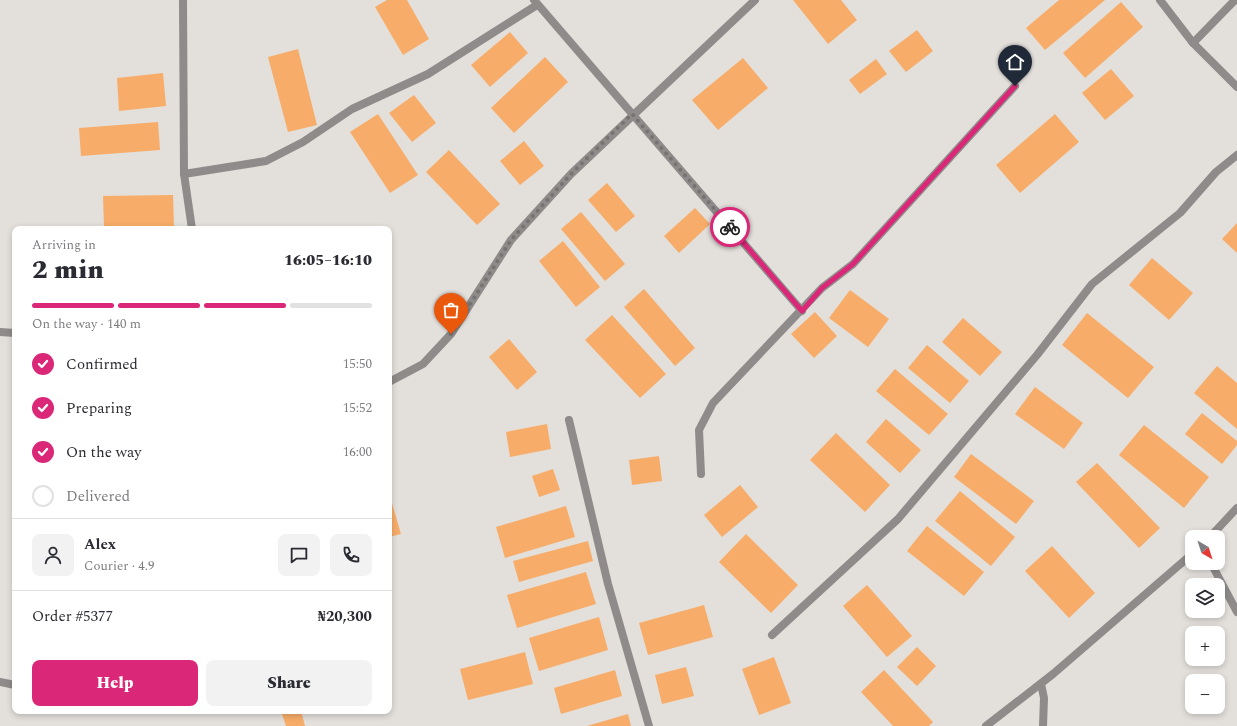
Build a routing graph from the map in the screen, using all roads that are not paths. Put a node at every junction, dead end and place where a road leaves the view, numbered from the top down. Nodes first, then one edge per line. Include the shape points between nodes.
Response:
1 (183, 0) edge
2 (755, 0) edge
3 (1160, 0) edge
4 (1235, 0) edge
5 (535, 2) edge
6 (1193, 43) junction
7 (1015, 86) dead end
8 (1237, 87) edge
9 (632, 114) junction
10 (1237, 155) edge
11 (184, 174) junction
12 (192, 226) edge
13 (802, 311) junction
14 (0, 332) edge
15 (12, 333) edge
16 (392, 380) edge
17 (568, 420) dead end
18 (701, 474) dead end
19 (1237, 508) edge
20 (1217, 530) edge
21 (1185, 560) edge
22 (1215, 570) edge
23 (1237, 612) edge
24 (772, 635) dead end
25 (0, 682) edge
26 (12, 684) edge
27 (1041, 684) junction
28 (649, 726) edge
29 (986, 726) edge
30 (1043, 726) edge

1 - 11 street
2 - 9 street
3 - 6 street
4 - 6 street
5 - 9 street
5 - 11 street via 428,74 352,109 303,142 266,161
6 - 8 street
7 - 13 street via 853,264 822,288
9 - 13 street
9 - 16 street via 571,174 511,240 451,334 423,364
10 - 24 street via 1216,172 1180,213 1092,284 1037,355 898,519
11 - 12 street
13 - 18 street via 713,402 699,430
14 - 15 street
17 - 28 street via 608,584
19 - 20 street
21 - 27 street
22 - 23 street
25 - 26 street
27 - 29 street
27 - 30 street via 1044,698

